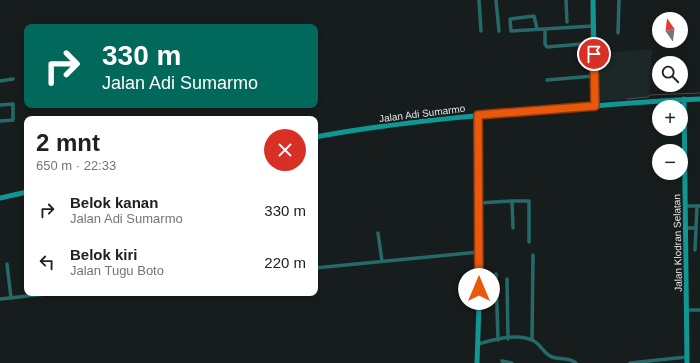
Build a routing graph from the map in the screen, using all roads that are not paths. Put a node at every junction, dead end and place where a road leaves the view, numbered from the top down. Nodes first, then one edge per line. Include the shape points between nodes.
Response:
1 (478, 0) edge
2 (496, 0) edge
3 (566, 0) edge
4 (593, 0) edge
5 (619, 0) edge
6 (567, 22) dead end
7 (592, 26) junction
8 (536, 29) junction
9 (545, 30) junction
10 (481, 31) dead end
11 (499, 31) dead end
12 (618, 33) dead end
13 (592, 43) junction
14 (594, 76) junction
15 (13, 79) dead end
16 (547, 80) dead end
17 (0, 81) edge
18 (684, 99) junction
19 (700, 99) edge
20 (0, 105) edge
21 (595, 106) junction
22 (478, 115) junction
23 (0, 121) edge
24 (318, 137) edge
25 (24, 193) edge
26 (0, 198) edge
27 (512, 201) junction
28 (479, 203) junction
29 (686, 206) junction
30 (698, 206) edge
31 (513, 228) dead end
32 (686, 228) junction
33 (696, 228) junction
34 (378, 233) dead end
35 (529, 242) dead end
36 (695, 250) dead end
37 (479, 252) junction
38 (533, 254) dead end
39 (382, 261) junction
40 (7, 264) dead end
41 (318, 268) edge
42 (496, 274) dead end
43 (507, 279) dead end
44 (497, 288) junction
45 (507, 288) junction
46 (29, 296) edge
47 (11, 298) junction
48 (0, 299) edge
49 (687, 310) junction
50 (700, 310) edge
51 (508, 339) junction
52 (498, 340) junction
53 (532, 340) junction
54 (478, 344) junction
55 (687, 360) edge
56 (502, 361) dead end
57 (666, 361) edge
58 (642, 362) edge
59 (477, 363) edge
60 (512, 363) edge
61 (576, 363) edge
62 (630, 363) edge

1 - 10 street
2 - 11 street
3 - 6 street
4 - 7 main road
5 - 12 street
7 - 9 street
7 - 13 main road
8 - 8 street via 511,31 510,19 534,16
8 - 9 street
9 - 13 street via 547,47
13 - 14 main road
14 - 16 street
14 - 21 main road
15 - 17 street
18 - 19 main road, Jalan Adi Sumarmo
18 - 21 main road, Jalan Adi Sumarmo
18 - 29 main road, Jalan Klodran Selatan
20 - 23 street via 13,104 13,120
21 - 22 main road, Jalan Adi Sumarmo
22 - 24 main road, Jalan Adi Sumarmo
22 - 28 main road
25 - 26 main road
27 - 28 street
27 - 31 street
27 - 35 street via 529,201
28 - 37 main road
29 - 30 street
29 - 32 main road, Jalan Klodran Selatan
30 - 33 street
32 - 33 street
32 - 49 main road, Jalan Klodran Selatan
33 - 36 street
34 - 39 street
37 - 39 street
37 - 54 main road
38 - 53 street
39 - 41 street
40 - 47 street
42 - 44 street
43 - 45 street
44 - 45 street
44 - 52 street
45 - 51 street
46 - 47 street
47 - 48 street
49 - 50 street
49 - 55 main road, Jalan Klodran Selatan
51 - 52 street
51 - 53 street
52 - 54 street
53 - 61 street via 550,356 574,360
54 - 59 main road
55 - 57 street
56 - 60 street
57 - 58 street
58 - 62 street

